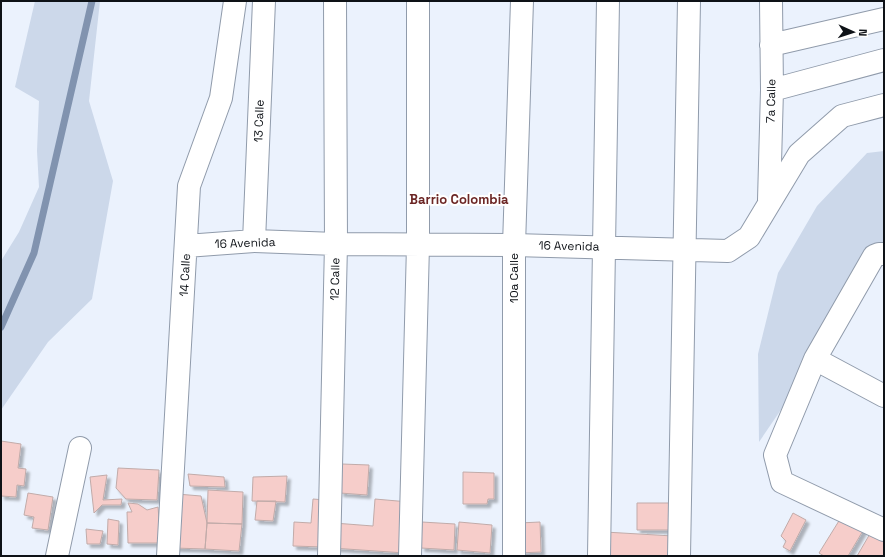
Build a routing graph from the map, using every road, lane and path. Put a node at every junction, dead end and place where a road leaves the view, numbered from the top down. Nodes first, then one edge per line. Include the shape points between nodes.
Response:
1 (235, 1) edge
2 (264, 1) edge
3 (335, 1) edge
4 (418, 1) edge
5 (522, 1) edge
6 (608, 1) edge
7 (689, 1) edge
8 (771, 1) edge
9 (884, 19) edge
10 (771, 45) junction
11 (884, 60) edge
12 (772, 90) junction
13 (884, 104) edge
14 (769, 201) junction
15 (254, 241) junction
16 (336, 244) junction
17 (418, 245) junction
18 (514, 245) junction
19 (186, 246) junction
20 (603, 246) junction
21 (686, 249) junction
22 (884, 254) edge
23 (815, 359) junction
24 (884, 396) edge
25 (80, 448) dead end
26 (884, 530) edge
27 (57, 556) edge
28 (168, 556) edge
29 (329, 556) edge
30 (410, 556) edge
31 (514, 556) edge
32 (598, 556) edge
33 (679, 556) edge

1 - 19 street, 14 Calle via 221,98 189,186
2 - 15 street, 13 Calle
3 - 16 street, 12 Calle
4 - 17 street
5 - 18 street, 10a Calle
6 - 20 street
7 - 21 street
8 - 10 street, 7a Calle
9 - 10 street
10 - 12 street, 7a Calle
11 - 12 street
12 - 14 street, 7a Calle
13 - 14 street, 16 Avenida via 842,116 799,154
14 - 21 street, 16 Avenida via 749,237 728,251
15 - 16 street, 16 Avenida
15 - 19 street, 16 Avenida
16 - 17 street, 16 Avenida
16 - 29 street, 12 Calle
17 - 18 street, 16 Avenida
17 - 30 street
18 - 20 street, 16 Avenida
18 - 31 street, 10a Calle
19 - 28 street, 14 Calle
20 - 21 street, 16 Avenida
20 - 32 street
21 - 33 street
22 - 23 street via 874,256
23 - 24 street
23 - 26 street via 775,455 782,482
25 - 27 street

